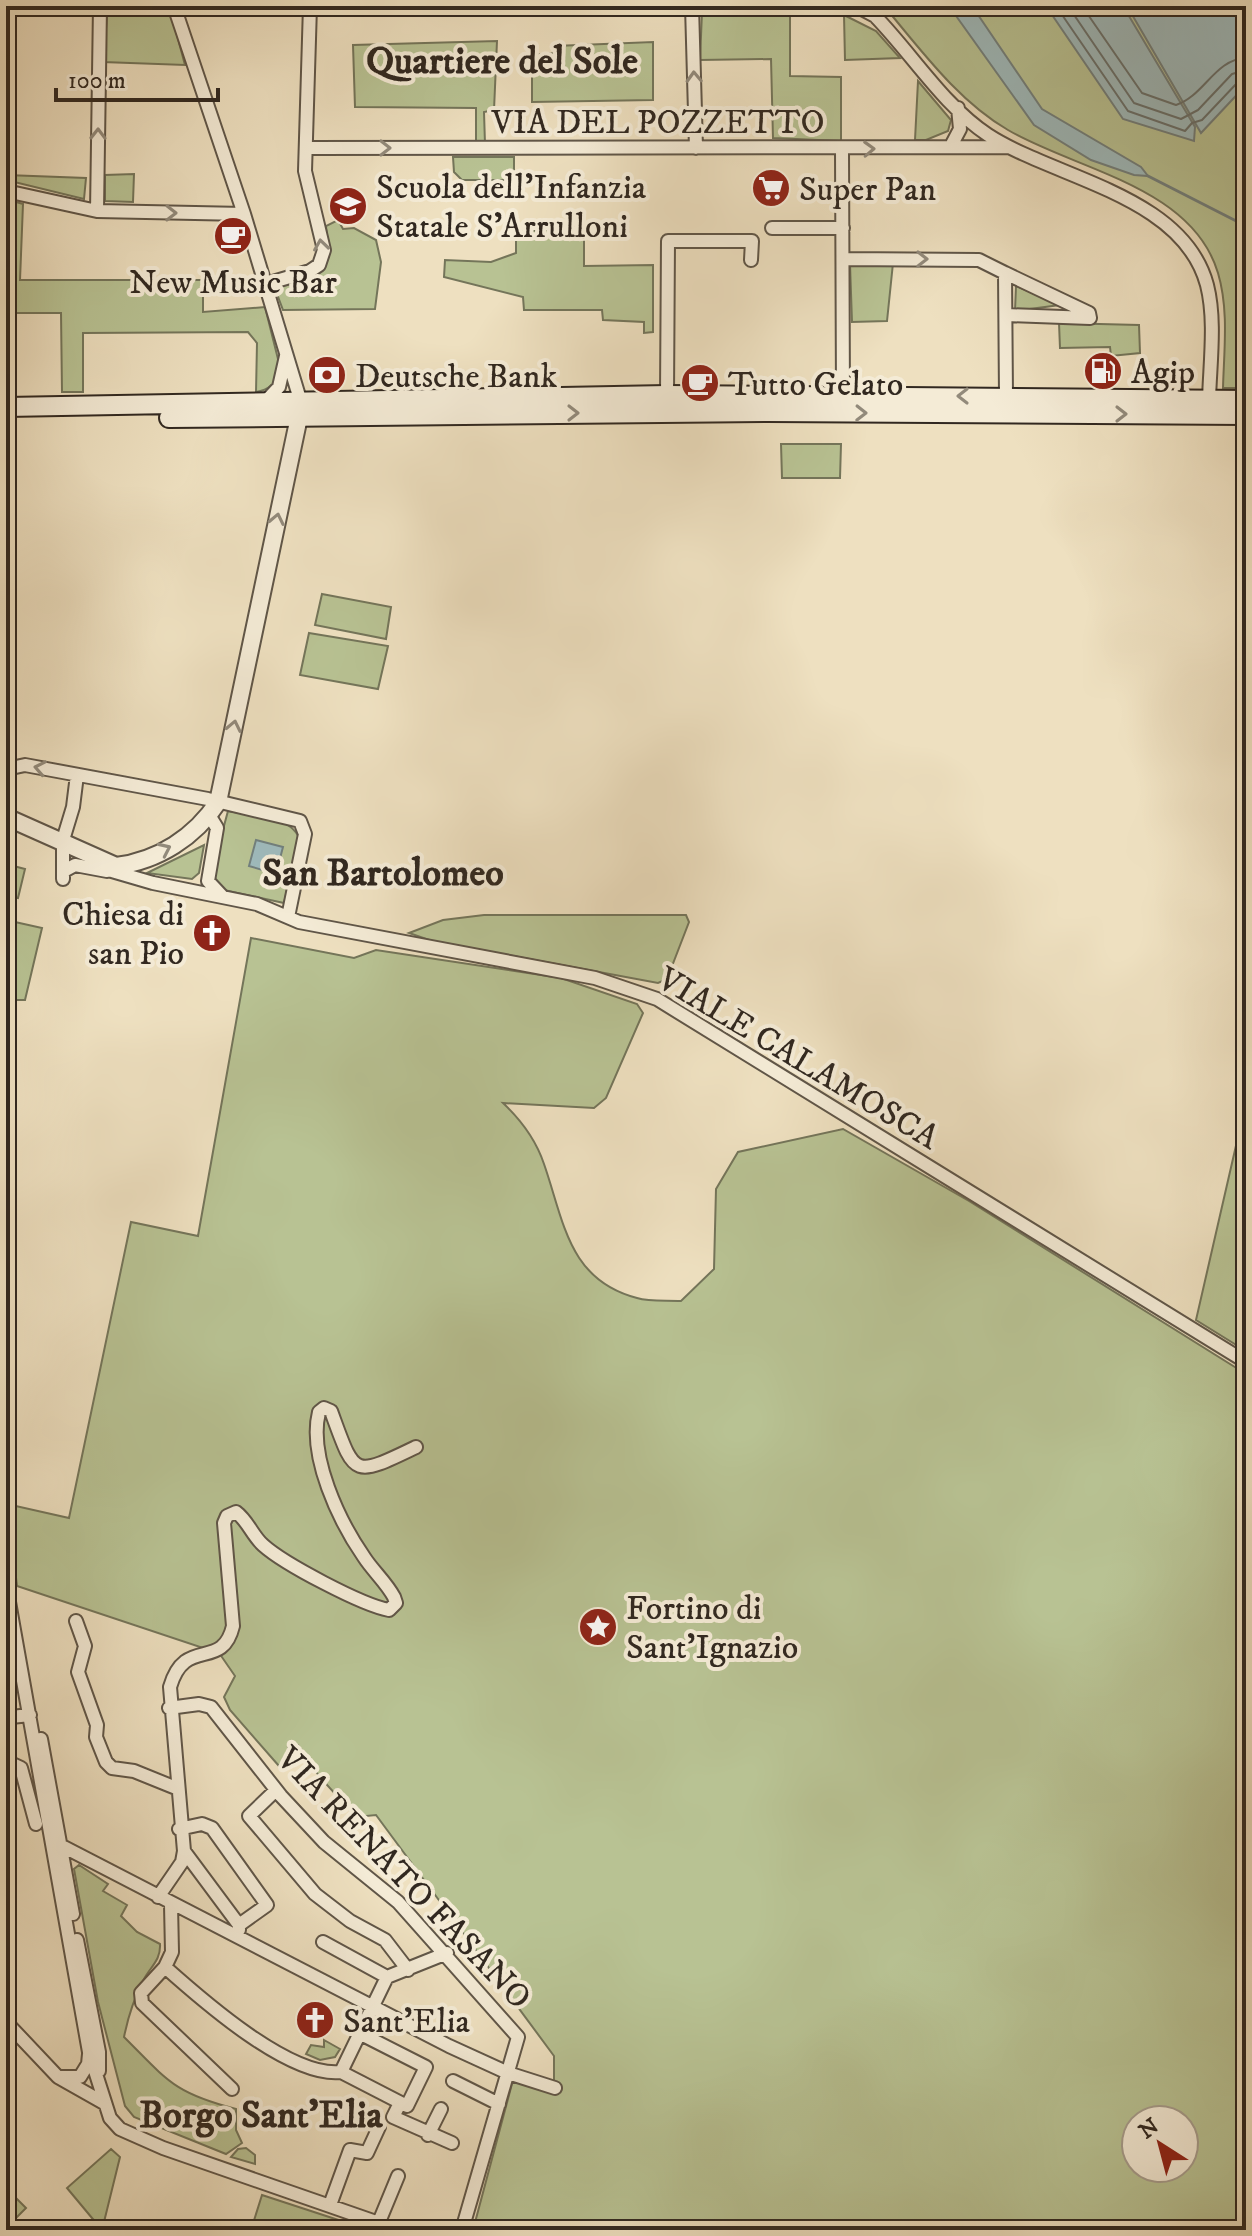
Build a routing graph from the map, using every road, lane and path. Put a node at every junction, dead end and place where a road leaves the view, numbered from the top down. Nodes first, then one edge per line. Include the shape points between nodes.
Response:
1 (100, 6) edge
2 (174, 6) edge
3 (310, 6) edge
4 (692, 6) edge
5 (856, 6) edge
6 (958, 107) junction
7 (951, 146) junction
8 (1009, 147) junction
9 (307, 148) junction
10 (696, 148) junction
11 (842, 150) junction
12 (6, 191) edge
13 (97, 211) junction
14 (244, 214) junction
15 (772, 228) dead end
16 (843, 228) junction
17 (844, 259) junction
18 (751, 260) dead end
19 (1005, 273) junction
20 (266, 284) junction
21 (1007, 315) junction
22 (284, 341) junction
23 (667, 395) junction
24 (843, 396) junction
25 (1006, 396) junction
26 (1209, 400) junction
27 (1246, 400) edge
28 (263, 404) junction
29 (6, 407) edge
30 (301, 410) junction
31 (1246, 415) edge
32 (6, 419) edge
33 (6, 773) edge
34 (77, 775) junction
35 (213, 809) junction
36 (6, 817) edge
37 (63, 840) junction
38 (102, 866) junction
39 (223, 897) junction
40 (288, 917) junction
41 (1246, 1362) edge
42 (416, 1447) dead end
43 (6, 1585) edge
44 (76, 1621) dead end
45 (6, 1698) edge
46 (169, 1708) junction
47 (8, 1720) edge
48 (32, 1721) junction
49 (6, 1761) edge
50 (176, 1788) junction
51 (276, 1790) junction
52 (36, 1824) dead end
53 (179, 1829) junction
54 (57, 1846) junction
55 (184, 1851) junction
56 (158, 1897) junction
57 (171, 1905) junction
58 (239, 1931) junction
59 (323, 1942) dead end
60 (447, 1953) junction
61 (165, 1967) junction
62 (408, 1970) junction
63 (387, 1977) junction
64 (375, 2007) junction
65 (6, 2022) edge
66 (361, 2034) junction
67 (89, 2052) junction
68 (341, 2072) junction
69 (508, 2073) junction
70 (58, 2077) junction
71 (99, 2081) junction
72 (453, 2081) dead end
73 (555, 2088) dead end
74 (232, 2089) dead end
75 (104, 2103) junction
76 (400, 2103) junction
77 (499, 2104) junction
78 (338, 2108) dead end
79 (441, 2109) dead end
80 (428, 2135) junction
81 (452, 2143) dead end
82 (398, 2176) dead end
83 (330, 2205) junction
84 (379, 2222) junction
85 (399, 2230) edge
86 (462, 2230) edge

13 -> 1 street
2 - 14 street
3 - 9 street
10 -> 4 street
5 - 6 street via 875,16
6 - 7 street via 960,129
6 - 8 street
7 - 8 street, VIA DEL POZZETTO
11 -> 7 street, VIA DEL POZZETTO
8 - 26 street via 1137,205 1171,227 1192,251 1211,306
9 -> 10 street, VIA DEL POZZETTO
20 -> 9 street via 310,271 323,258 308,191
10 - 11 street, VIA DEL POZZETTO
11 - 16 street
12 - 13 street
13 -> 14 street
14 - 20 street
15 - 16 street
16 - 17 street
17 -> 19 street via 979,260
17 - 24 street
18 - 23 street via 752,241 668,241
19 - 21 street
19 - 21 street via 1090,318
20 - 22 street
21 - 25 street
22 - 28 street via 285,373
22 - 30 street
23 - 24 main road
23 - 30 main road
25 -> 24 main road
25 - 26 main road
26 - 27 main road
28 - 29 main road
28 - 30 main road
30 -> 31 main road
30 - 32 main road
35 -> 30 street
34 -> 33 street via 17,765
34 - 35 street
34 - 37 street
38 -> 35 street via 150,856 185,839
35 - 39 street via 217,828 208,881
35 - 40 street via 293,819 303,825
36 - 37 street
37 - 38 street
37 - 38 street, VIALE CALAMOSCA via 63,875 75,865
38 - 39 street, VIALE CALAMOSCA
39 - 40 street, VIALE CALAMOSCA
40 - 41 street, VIALE CALAMOSCA via 595,978 657,999
42 - 46 street via 374,1469 362,1467 337,1433 331,1411 322,1409 315,1444 340,1517 396,1603 383,1609 304,1573 264,1546 243,1517 231,1513 224,1523 231,1637 214,1653 191,1655 181,1663 170,1687
43 - 48 street
44 - 50 street via 85,1646 78,1672 106,1762
45 - 47 street
46 - 50 street
46 - 51 street, VIA RENATO FASANO via 211,1707
47 - 48 street
48 - 54 street
49 - 52 street via 21,1768
50 - 53 street
51 - 60 street, VIA RENATO FASANO via 324,1842 398,1902
51 - 62 street via 249,1816 315,1894 385,1940
53 - 55 street
53 - 58 street via 202,1824 212,1828 267,1905
54 - 56 street
54 - 67 street
54 - 71 street via 99,2052
55 - 56 street
55 - 58 street
56 - 57 street
57 - 58 street
57 - 61 street via 172,1952
58 - 64 street
59 - 63 street
60 - 62 street
60 - 69 street, VIA RENATO FASANO via 518,2037
61 - 68 street via 256,2041 324,2072
61 - 74 street via 141,1993 142,2003
62 - 63 street
63 - 64 street
64 - 66 street
64 - 69 street
65 - 70 street
66 - 68 street
66 - 76 street via 426,2067 407,2106
67 - 70 street via 80,2077
67 - 71 street
68 - 76 street
69 - 73 street
69 - 77 street, VIA RENATO FASANO
70 - 75 street
71 - 75 street
72 - 77 street
75 - 83 street via 110,2118 131,2135
76 - 80 street via 393,2117
77 - 86 street, VIA RENATO FASANO
78 - 83 street via 379,2127 367,2153 350,2150
79 - 80 street
80 - 81 street
82 - 84 street
83 - 84 street
84 - 85 street

